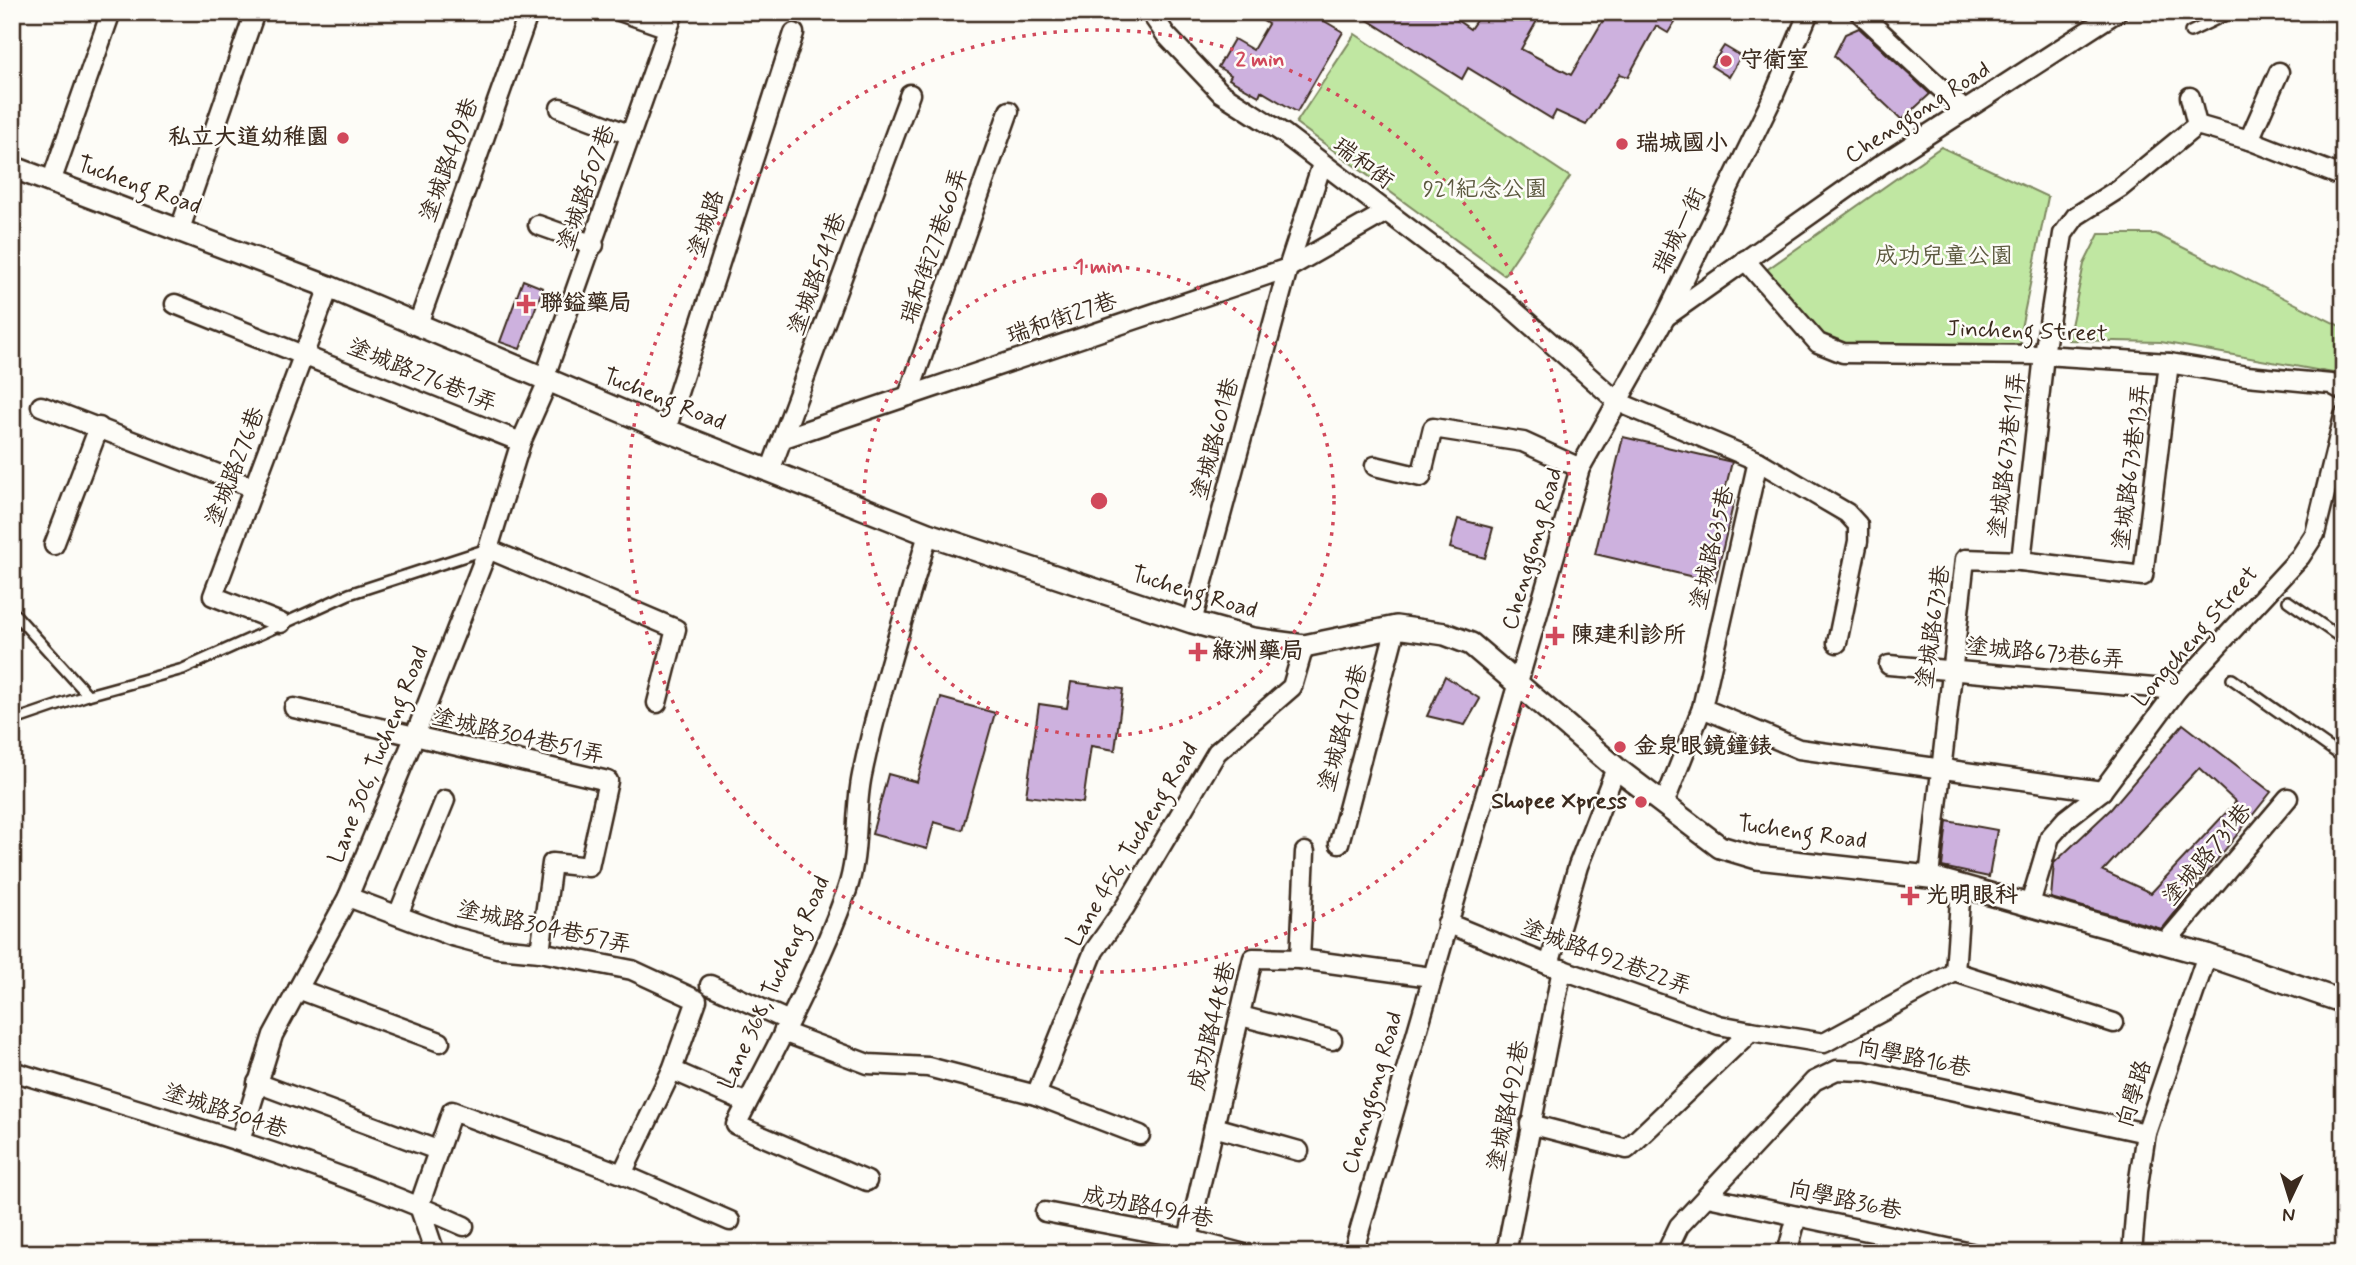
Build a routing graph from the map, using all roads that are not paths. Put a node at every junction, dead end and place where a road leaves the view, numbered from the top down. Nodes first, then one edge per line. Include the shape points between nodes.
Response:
1 (111, 12) edge
2 (255, 12) edge
3 (529, 12) edge
4 (622, 12) edge
5 (1150, 12) edge
6 (1809, 12) edge
7 (1859, 12) edge
8 (2118, 12) edge
9 (2232, 12) edge
10 (671, 20) edge
11 (2190, 32) dead end
12 (794, 33) dead end
13 (2279, 72) dead end
14 (910, 94) dead end
15 (2190, 97) dead end
16 (560, 108) dead end
17 (1009, 111) dead end
18 (1965, 111) junction
19 (2197, 125) junction
20 (631, 135) junction
21 (2249, 140) junction
22 (1322, 164) junction
23 (12, 167) edge
24 (2344, 177) edge
25 (51, 182) junction
26 (1386, 212) junction
27 (538, 225) dead end
28 (180, 229) junction
29 (594, 245) junction
30 (1745, 260) junction
31 (1288, 268) junction
32 (329, 287) junction
33 (175, 304) dead end
34 (1665, 318) junction
35 (418, 324) junction
36 (304, 355) junction
37 (2044, 355) junction
38 (2169, 363) junction
39 (546, 380) junction
40 (2344, 391) edge
41 (908, 396) junction
42 (1618, 402) junction
43 (41, 406) dead end
44 (2344, 416) edge
45 (99, 427) junction
46 (666, 430) junction
47 (784, 438) junction
48 (521, 442) junction
49 (1758, 461) junction
50 (1375, 466) dead end
51 (1580, 468) junction
52 (770, 471) junction
53 (254, 488) junction
54 (928, 534) junction
55 (54, 545) dead end
56 (488, 549) junction
57 (2021, 561) junction
58 (2143, 576) joint
59 (2288, 601) dead end
60 (12, 611) edge
61 (1192, 622) junction
62 (281, 623) junction
63 (1395, 626) junction
64 (2344, 640) edge
65 (1837, 643) dead end
66 (1304, 646) junction
67 (1888, 665) dead end
68 (1951, 670) junction
69 (2232, 680) dead end
70 (1520, 687) junction
71 (2176, 690) junction
72 (88, 695) junction
73 (657, 703) dead end
74 (294, 708) dead end
75 (1702, 709) junction
76 (12, 721) edge
77 (414, 738) junction
78 (2344, 758) edge
79 (1616, 768) junction
80 (1941, 769) junction
81 (2102, 791) junction
82 (2288, 798) dead end
83 (445, 800) dead end
84 (1664, 804) junction
85 (1339, 843) dead end
86 (1305, 852) dead end
87 (1930, 877) junction
88 (1961, 886) junction
89 (348, 897) junction
90 (2030, 904) junction
91 (398, 915) junction
92 (1447, 923) junction
93 (2165, 943) junction
94 (540, 952) junction
95 (2207, 955) junction
96 (1300, 960) junction
97 (1556, 967) junction
98 (1955, 972) junction
99 (1431, 977) junction
100 (710, 985) dead end
101 (298, 989) junction
102 (2344, 1002) edge
103 (1241, 1016) junction
104 (2114, 1023) dead end
105 (786, 1026) junction
106 (1751, 1031) junction
107 (1332, 1040) dead end
108 (440, 1042) dead end
109 (672, 1070) junction
110 (12, 1071) edge
111 (257, 1083) junction
112 (1036, 1095) junction
113 (747, 1103) junction
114 (1530, 1124) junction
115 (1214, 1127) junction
116 (2147, 1133) junction
117 (1140, 1135) dead end
118 (240, 1141) junction
119 (437, 1150) junction
120 (1299, 1151) dead end
121 (622, 1174) junction
122 (867, 1181) dead end
123 (1709, 1197) junction
124 (419, 1206) junction
125 (1045, 1212) dead end
126 (1797, 1216) junction
127 (730, 1221) dead end
128 (464, 1226) dead end
129 (1890, 1244) edge
130 (1187, 1246) edge
131 (435, 1253) edge
132 (1241, 1253) edge
133 (1353, 1253) edge
134 (1506, 1253) edge
135 (1666, 1253) edge
136 (1787, 1253) edge
137 (1971, 1253) edge
138 (2132, 1253) edge

1 - 25 street
2 - 28 street
3 - 35 street, 塗城路489巷
4 - 10 street
5 - 22 street, 瑞和街 via 1221,93
6 - 34 street, 瑞城一街 via 1773,97
7 - 18 street
8 - 18 street, Chenggong Road
9 - 11 lane
10 - 20 street, 塗城路507巷
12 - 46 street, 塗城路
13 - 21 street
14 - 47 street, 塗城路541巷
15 - 19 street
16 - 20 street
17 - 41 street, 瑞和街27巷60弄
18 - 30 street, Chenggong Road
19 - 21 street
19 - 37 street, 塗城路673巷11弄 via 2120,188 2076,216 2063,234
20 - 29 street, 塗城路507巷
21 - 24 street
22 - 26 street, 瑞和街
22 - 31 street, 塗城路601巷
23 - 25 street, Tucheng Road
25 - 28 street, Tucheng Road
26 - 31 street, 瑞和街27巷
26 - 42 street, 瑞和街 via 1499,297
27 - 29 street
28 - 32 street, Tucheng Road
29 - 39 street, 塗城路507巷
30 - 34 street, Chenggong Road
30 - 37 street, Jincheng Street via 1818,343 1843,353
31 - 41 street, 瑞和街27巷
31 - 61 street, 塗城路601巷
32 - 35 street, Tucheng Road
32 - 36 street, 塗城路276巷
33 - 36 street, 塗城路276巷1弄
34 - 42 street, Chenggong Road
35 - 39 street, Tucheng Road
36 - 48 street, 塗城路276巷1弄
36 - 53 street, 塗城路276巷
37 - 38 street, Jincheng Street
37 - 57 street, 塗城路673巷11弄
38 - 40 street, Jincheng Street via 2331,384
38 - 58 street, 塗城路673巷13弄
39 - 46 street, Tucheng Road
39 - 48 street, Lane 306, Tucheng Road
41 - 47 street, 瑞和街27巷
42 - 49 street, 瑞和街
42 - 51 street, Chenggong Road
43 - 45 street
44 - 71 street, Longcheng Street via 2315,534 2300,557
45 - 53 street
45 - 55 street
46 - 52 street, Tucheng Road
47 - 52 street, 塗城路541巷
48 - 56 street, Lane 306, Tucheng Road
49 - 65 street, 瑞和街 via 1824,497 1858,525
49 - 75 street, 塗城路635巷
50 - 51 street via 1421,477 1433,428 1523,442
51 - 70 street, Chenggong Road
52 - 54 street, Tucheng Road
53 - 62 street, 塗城路276巷 via 213,596
54 - 61 street, Tucheng Road
54 - 105 street, Lane 368, Tucheng Road via 869,742 861,779 857,850 847,890
56 - 62 lane via 349,594
56 - 73 street via 677,629
56 - 77 street, Lane 306, Tucheng Road
57 - 58 street, 塗城路673巷
57 - 68 street, 塗城路673巷 via 1965,559
59 - 64 lane
60 - 72 lane
61 - 66 street, Tucheng Road via 1253,639
62 - 72 lane via 183,669
63 - 66 street, Tucheng Road
63 - 70 street, Tucheng Road via 1444,634 1471,644
63 - 85 street, 塗城路470巷
66 - 112 street, Lane 456, Tucheng Road via 1292,687 1217,752 1094,951
67 - 68 street, 塗城路673巷6弄
68 - 71 street, 塗城路673巷6弄
68 - 80 street, 塗城路673巷
69 - 78 lane
70 - 79 street, Tucheng Road
70 - 92 street, Chenggong Road
71 - 81 street, Longcheng Street
72 - 76 lane
74 - 77 street
75 - 80 street via 1799,748
75 - 84 street, 塗城路635巷
77 - 89 street, Lane 306, Tucheng Road
77 - 94 street, 塗城路304巷51弄 via 608,781 589,867 552,863
79 - 84 street, Tucheng Road
79 - 97 street, 塗城路492巷 via 1578,866
80 - 81 street
80 - 87 street, 塗城路673巷
81 - 90 street, Longcheng Street via 2050,837
82 - 93 street, 塗城路731巷
83 - 91 street
84 - 87 street, Tucheng Road via 1720,847 1757,858
86 - 96 street
87 - 88 street, Tucheng Road
88 - 90 street, Tucheng Road
88 - 98 street
89 - 91 street, 塗城路304巷57弄
89 - 101 street, Lane 306, Tucheng Road
90 - 93 street, Tucheng Road
91 - 94 street, 塗城路304巷57弄 via 497,948
92 - 97 street, 塗城路492巷22弄
92 - 99 street, Chenggong Road
93 - 95 street, Tucheng Road
94 - 109 street, 塗城路304巷57弄 via 632,970 697,1000
95 - 102 street, Tucheng Road
95 - 116 street, 向學路
96 - 99 street, 成功路448巷
96 - 103 street, 成功路448巷 via 1253,958
97 - 106 street, 塗城路492巷22弄 via 1719,1025
97 - 114 street, 塗城路492巷
98 - 104 street
98 - 106 street, 塗城路492巷22弄 via 1824,1044
99 - 133 street, Chenggong Road
100 - 105 street
101 - 108 street
101 - 111 street, Lane 306, Tucheng Road via 273,1035
103 - 107 street
103 - 115 street, 成功路448巷
105 - 112 street via 868,1064 928,1068
105 - 113 street, Lane 368, Tucheng Road
106 - 114 street via 1627,1149
109 - 113 street
109 - 121 street, 塗城路304巷57弄
110 - 118 street, 塗城路304巷
111 - 118 street, Lane 306, Tucheng Road
111 - 119 street
112 - 117 street
113 - 122 street, Lane 368, Tucheng Road via 736,1125
114 - 134 street, 塗城路492巷
115 - 120 street
115 - 130 street, 成功路448巷
116 - 123 street, 向學路16巷 via 1864,1071 1837,1070 1814,1081
116 - 138 street, 向學路
118 - 124 street, 塗城路304巷
119 - 121 street via 452,1111
119 - 124 street
121 - 127 street
123 - 126 street, 向學路36巷
123 - 135 street, 向學路16巷 via 1679,1226
124 - 128 street, 塗城路304巷
124 - 131 street
125 - 130 street, 成功路494巷
126 - 129 street, 向學路36巷
126 - 136 street
129 - 137 street, 向學路36巷
130 - 132 street, 成功路494巷

